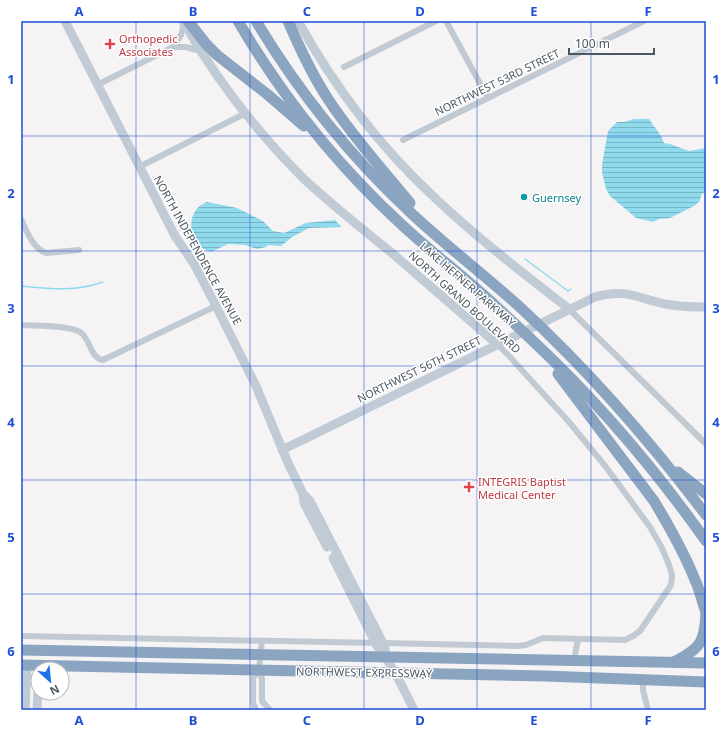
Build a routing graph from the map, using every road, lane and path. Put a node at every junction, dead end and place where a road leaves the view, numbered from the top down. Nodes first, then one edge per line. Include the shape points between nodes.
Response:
1 (65, 21) edge
2 (183, 21) edge
3 (188, 21) edge
4 (238, 21) edge
5 (256, 21) edge
6 (288, 21) edge
7 (298, 21) edge
8 (436, 21) edge
9 (446, 21) edge
10 (644, 21) edge
11 (173, 47) junction
12 (200, 51) junction
13 (344, 67) dead end
14 (97, 84) junction
15 (488, 98) junction
16 (246, 113) junction
17 (403, 140) dead end
18 (328, 148) junction
19 (139, 167) junction
20 (22, 222) edge
21 (437, 236) junction
22 (79, 250) dead end
23 (216, 306) junction
24 (706, 307) edge
25 (569, 309) junction
26 (21, 325) edge
27 (535, 343) junction
28 (497, 344) junction
29 (706, 444) edge
30 (282, 450) junction
31 (664, 461) junction
32 (706, 494) edge
33 (706, 515) edge
34 (706, 541) edge
35 (706, 612) edge
36 (21, 636) edge
37 (578, 639) junction
38 (262, 641) junction
39 (380, 643) junction
40 (21, 650) edge
41 (42, 651) junction
42 (260, 655) junction
43 (387, 658) junction
44 (574, 661) junction
45 (654, 662) junction
46 (672, 662) junction
47 (706, 663) edge
48 (24, 665) edge
49 (70, 667) edge
50 (259, 670) junction
51 (396, 673) junction
52 (546, 676) junction
53 (596, 677) junction
54 (643, 679) junction
55 (706, 682) edge
56 (24, 697) junction
57 (30, 697) edge
58 (24, 710) edge
59 (256, 710) edge
60 (270, 710) edge
61 (414, 710) edge
62 (648, 710) edge

1 - 14 street, NORTH INDEPENDENCE AVENUE
2 - 11 street via 182,35
2 - 12 street, NORTH GRAND BOULEVARD
3 - 18 highway via 217,55 267,94
4 - 18 highway, LAKE HEFNER PARKWAY via 282,89
5 - 21 highway, LAKE HEFNER PARKWAY via 296,82 332,129 373,175
6 - 21 highway via 330,103
7 - 25 street via 334,80 372,133 434,197
8 - 13 street
9 - 15 street
10 - 15 street, NORTHWEST 53RD STREET
11 - 12 street
11 - 14 street
12 - 16 street, NORTH GRAND BOULEVARD
14 - 19 street, NORTH INDEPENDENCE AVENUE
15 - 17 street, NORTHWEST 53RD STREET
16 - 19 street
16 - 28 street, NORTH GRAND BOULEVARD via 281,154 329,201
18 - 27 highway, LAKE HEFNER PARKWAY via 401,225
19 - 23 street, NORTH INDEPENDENCE AVENUE
20 - 22 street via 41,252
21 - 31 highway, LAKE HEFNER PARKWAY via 558,344 614,402
23 - 26 street via 103,360 96,357 83,334 74,329
23 - 30 street, NORTH INDEPENDENCE AVENUE via 256,386
24 - 25 street, NORTHWEST 56TH STREET via 665,304 632,294 614,292 595,297
25 - 28 street, NORTHWEST 56TH STREET
25 - 29 street
27 - 34 highway, LAKE HEFNER PARKWAY via 626,438
27 - 35 highway via 660,511 696,580
28 - 30 street, NORTHWEST 56TH STREET
28 - 37 street, NORTH GRAND BOULEVARD via 569,422 625,492 650,527 669,564 671,585 640,631 619,640
30 - 39 street, NORTH INDEPENDENCE AVENUE
31 - 32 highway
31 - 33 highway, LAKE HEFNER PARKWAY
35 - 46 highway via 704,632 699,645 687,655
36 - 38 street
37 - 39 street via 543,638 517,646
37 - 44 street
38 - 39 street
38 - 42 street
39 - 43 street, NORTH INDEPENDENCE AVENUE
40 - 41 highway, NORTHWEST EXPRESSWAY
41 - 42 highway, NORTHWEST EXPRESSWAY
41 - 48 highway
42 - 43 highway, NORTHWEST EXPRESSWAY
42 - 50 street
43 - 44 highway, NORTHWEST EXPRESSWAY
43 - 51 street, NORTH INDEPENDENCE AVENUE
44 - 45 highway, NORTHWEST EXPRESSWAY
44 - 52 highway via 568,668
45 - 46 highway, NORTHWEST EXPRESSWAY
45 - 53 highway via 602,670
46 - 47 highway, NORTHWEST EXPRESSWAY
48 - 56 street
49 - 50 highway, NORTHWEST EXPRESSWAY
50 - 51 highway, NORTHWEST EXPRESSWAY
50 - 59 street via 253,678 253,703
50 - 60 street via 262,679 262,701
51 - 52 highway, NORTHWEST EXPRESSWAY
51 - 61 street, NORTH INDEPENDENCE AVENUE
52 - 53 highway, NORTHWEST EXPRESSWAY
53 - 54 highway, NORTHWEST EXPRESSWAY
54 - 55 highway, NORTHWEST EXPRESSWAY
54 - 62 street
56 - 57 street
56 - 58 street

